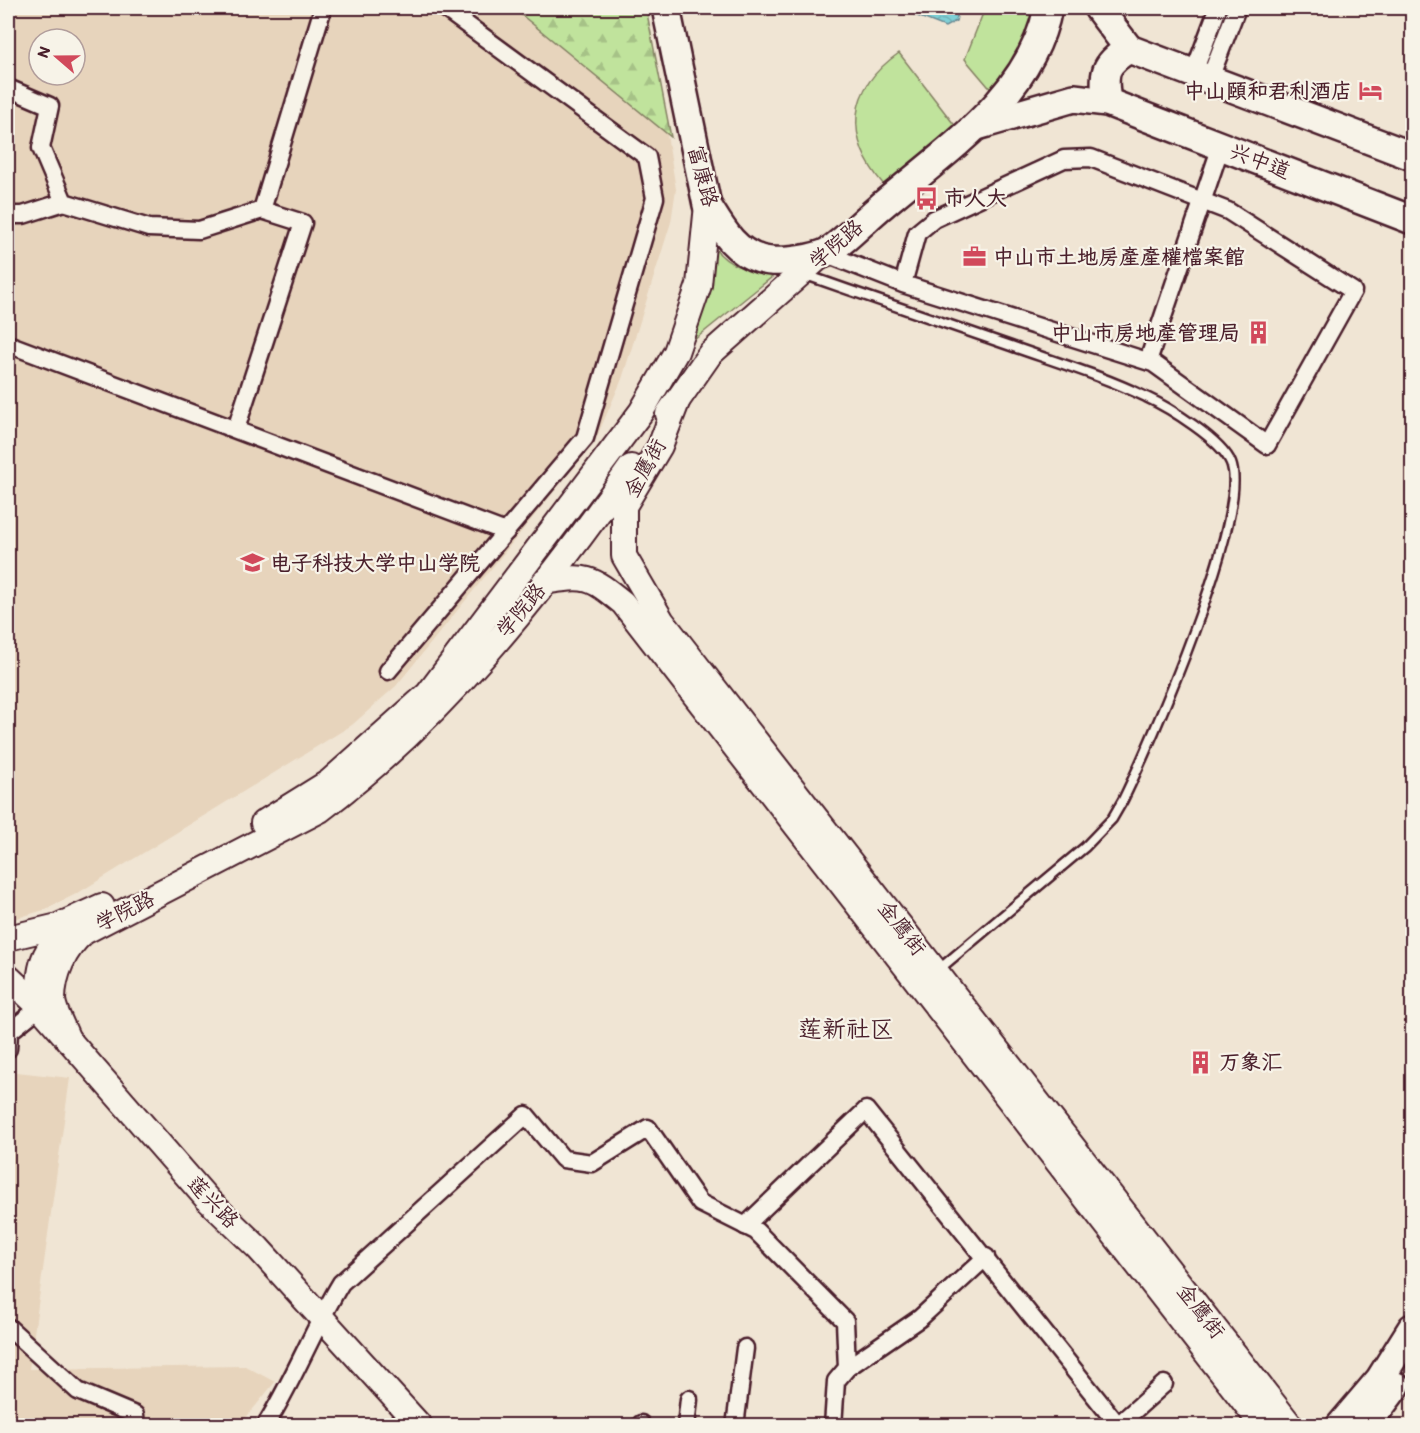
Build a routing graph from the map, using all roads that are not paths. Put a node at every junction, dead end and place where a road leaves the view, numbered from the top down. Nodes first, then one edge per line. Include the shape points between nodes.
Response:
1 (323, 8) edge
2 (444, 8) edge
3 (666, 8) edge
4 (1048, 8) edge
5 (1098, 8) edge
6 (1218, 8) edge
7 (1237, 8) edge
8 (1129, 49) junction
9 (1202, 75) junction
10 (8, 88) edge
11 (1107, 102) junction
12 (976, 126) junction
13 (1221, 147) junction
14 (1413, 156) edge
15 (64, 202) junction
16 (707, 205) junction
17 (262, 210) junction
18 (8, 215) edge
19 (1413, 220) edge
20 (824, 254) junction
21 (802, 273) junction
22 (903, 284) junction
23 (8, 344) edge
24 (1148, 361) junction
25 (676, 402) junction
26 (236, 429) junction
27 (506, 532) junction
28 (544, 582) junction
29 (388, 671) dead end
30 (81, 925) junction
31 (8, 938) edge
32 (54, 939) junction
33 (8, 952) edge
34 (8, 977) edge
35 (928, 978) junction
36 (40, 1007) junction
37 (68, 1040) junction
38 (8, 1049) edge
39 (746, 1226) junction
40 (986, 1257) junction
41 (320, 1317) junction
42 (8, 1327) edge
43 (1413, 1328) edge
44 (745, 1348) dead end
45 (1413, 1363) edge
46 (847, 1368) junction
47 (1164, 1384) dead end
48 (689, 1399) dead end
49 (136, 1425) edge
50 (265, 1425) edge
51 (420, 1425) edge
52 (686, 1425) edge
53 (735, 1425) edge
54 (833, 1425) edge
55 (1118, 1425) edge
56 (1263, 1425) edge
57 (1291, 1425) edge
58 (1340, 1425) edge
59 (1366, 1425) edge

1 - 17 street
2 - 27 street via 647,157 655,198 585,438
3 - 16 main road, 富康路
4 - 12 main road via 1032,57
5 - 8 main road
6 - 9 street
7 - 9 street
8 - 9 main road
8 - 11 main road via 1112,59 1104,79
9 - 14 main road
10 - 15 street via 50,106 41,148
11 - 12 main road, 兴中道 via 1074,98
11 - 13 main road, 兴中道
12 - 20 main road, 学院路
13 - 19 main road, 兴中道
13 - 24 street
15 - 17 street via 149,228 189,230
15 - 18 street
16 - 20 main road, 富康路 via 723,232 742,251 761,260 783,261
16 - 30 street, 学院路 via 699,285 676,352 641,412 428,694 329,782 238,838
17 - 26 street via 303,222
20 - 21 street, 学院路
20 - 22 street
21 - 25 street, 学院路 via 710,354
21 - 35 lane via 1129,389 1187,422 1211,441 1231,462 1234,477 1232,501 1178,678 1112,819 1085,847
22 - 24 street
22 - 24 street via 917,233 934,219 1064,159 1091,158 1228,211 1353,291 1267,445
23 - 26 street
25 - 28 street, 学院路
25 - 35 street, 金鹰街 via 660,446 624,506 624,556 662,621
26 - 27 street
27 - 29 street
28 - 30 street, 学院路 via 450,695 353,785 320,810
28 - 35 street, 金鹰街 via 579,576 597,582 623,603
30 - 31 street
30 - 32 street
30 - 37 street, 学院路 via 58,970 53,1001
32 - 33 street
32 - 36 street via 40,970
34 - 36 street, 莲兴路
35 - 56 street, 金鹰街
35 - 57 street, 金鹰街
36 - 37 street, 莲兴路
36 - 38 street via 9,1032
37 - 41 street, 莲兴路 via 209,1201
39 - 40 street via 866,1110
39 - 41 street via 700,1203 648,1128 592,1163 562,1159 526,1115 341,1283
39 - 46 street via 756,1231 845,1321
40 - 46 street via 920,1318
40 - 55 street
41 - 50 street
41 - 51 street, 莲兴路
42 - 49 street via 78,1391 135,1415
43 - 58 main road via 1380,1379
44 - 53 street
45 - 59 main road
46 - 54 street via 836,1381
47 - 55 street
48 - 52 street

